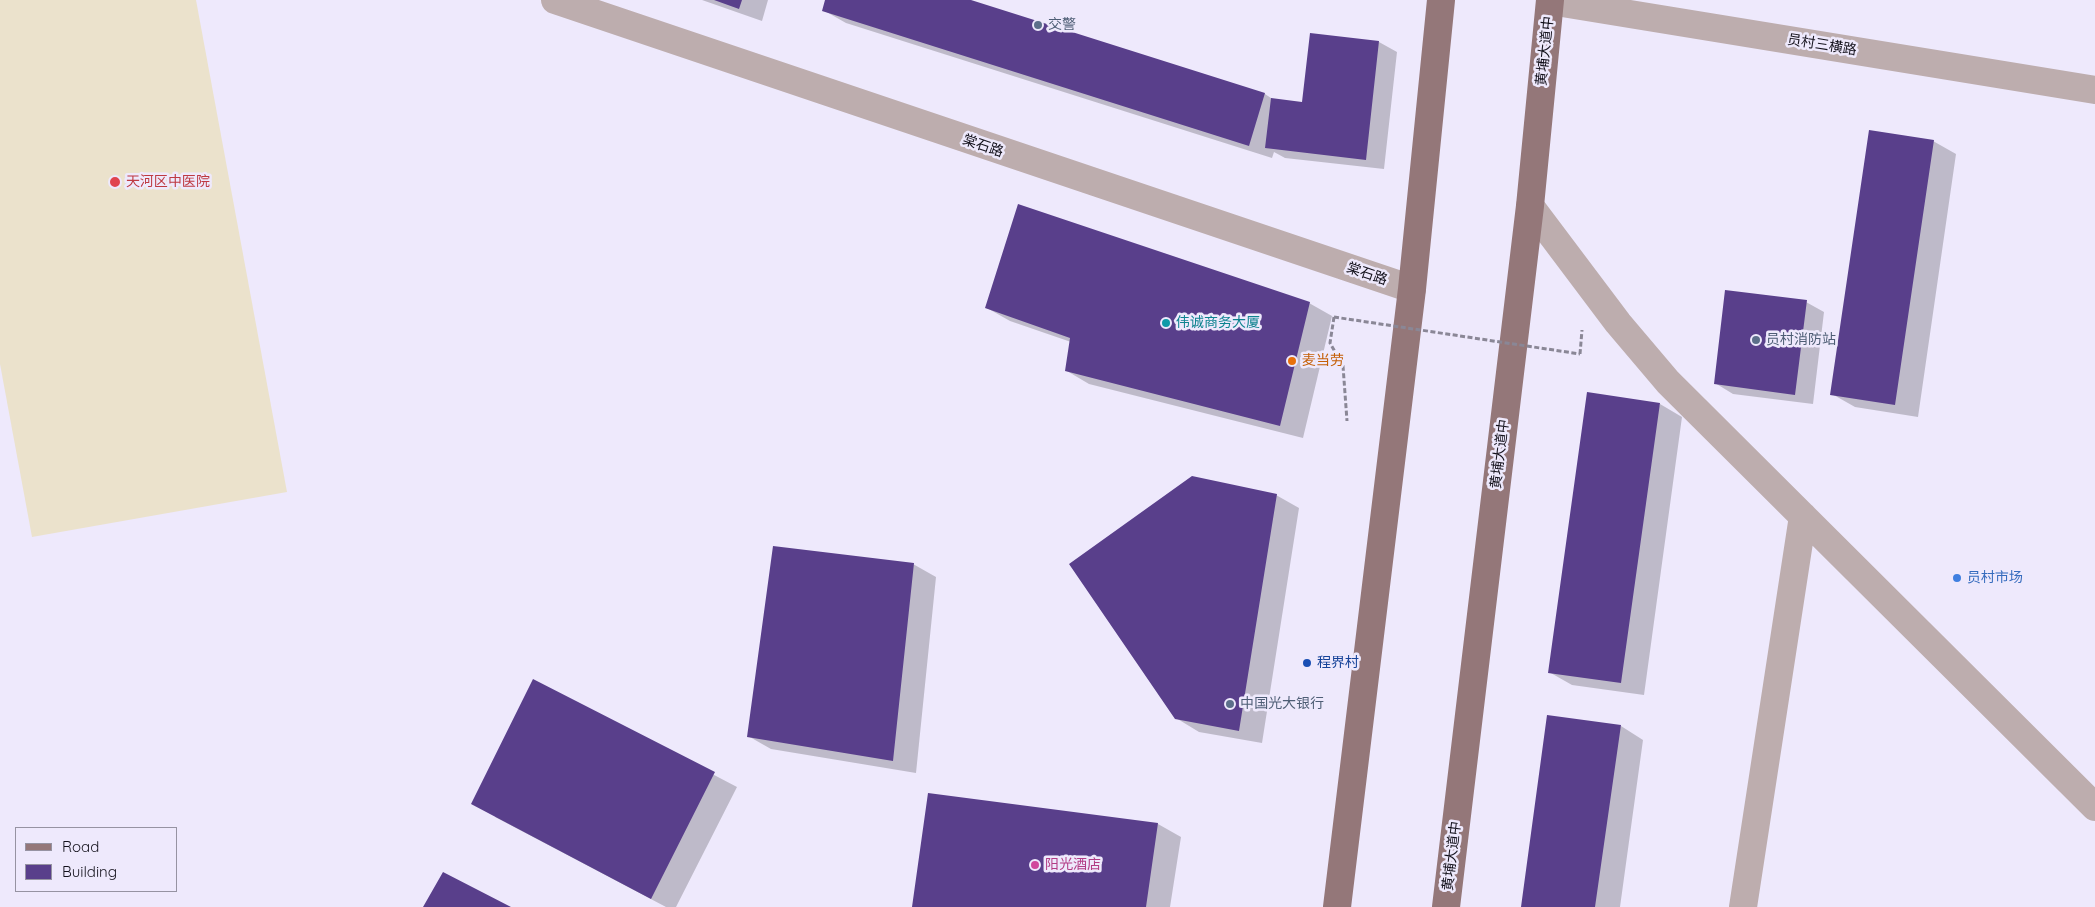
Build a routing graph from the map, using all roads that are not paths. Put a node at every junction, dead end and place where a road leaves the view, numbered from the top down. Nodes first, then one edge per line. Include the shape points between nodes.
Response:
1 (555, 0) edge
2 (1442, 0) edge
3 (1550, 1) edge
4 (2095, 90) edge
5 (1530, 206) junction
6 (1412, 289) junction
7 (1802, 516) junction
8 (2095, 807) edge
9 (1337, 907) edge
10 (1446, 907) edge
11 (1743, 907) edge

1 - 6 street, 棠石路
2 - 6 main road
3 - 4 street, 员村三横路
3 - 5 main road, 黄埔大道中
5 - 7 street via 1618,323 1668,382
5 - 10 main road, 黄埔大道中
6 - 9 main road
7 - 8 street
7 - 11 street

